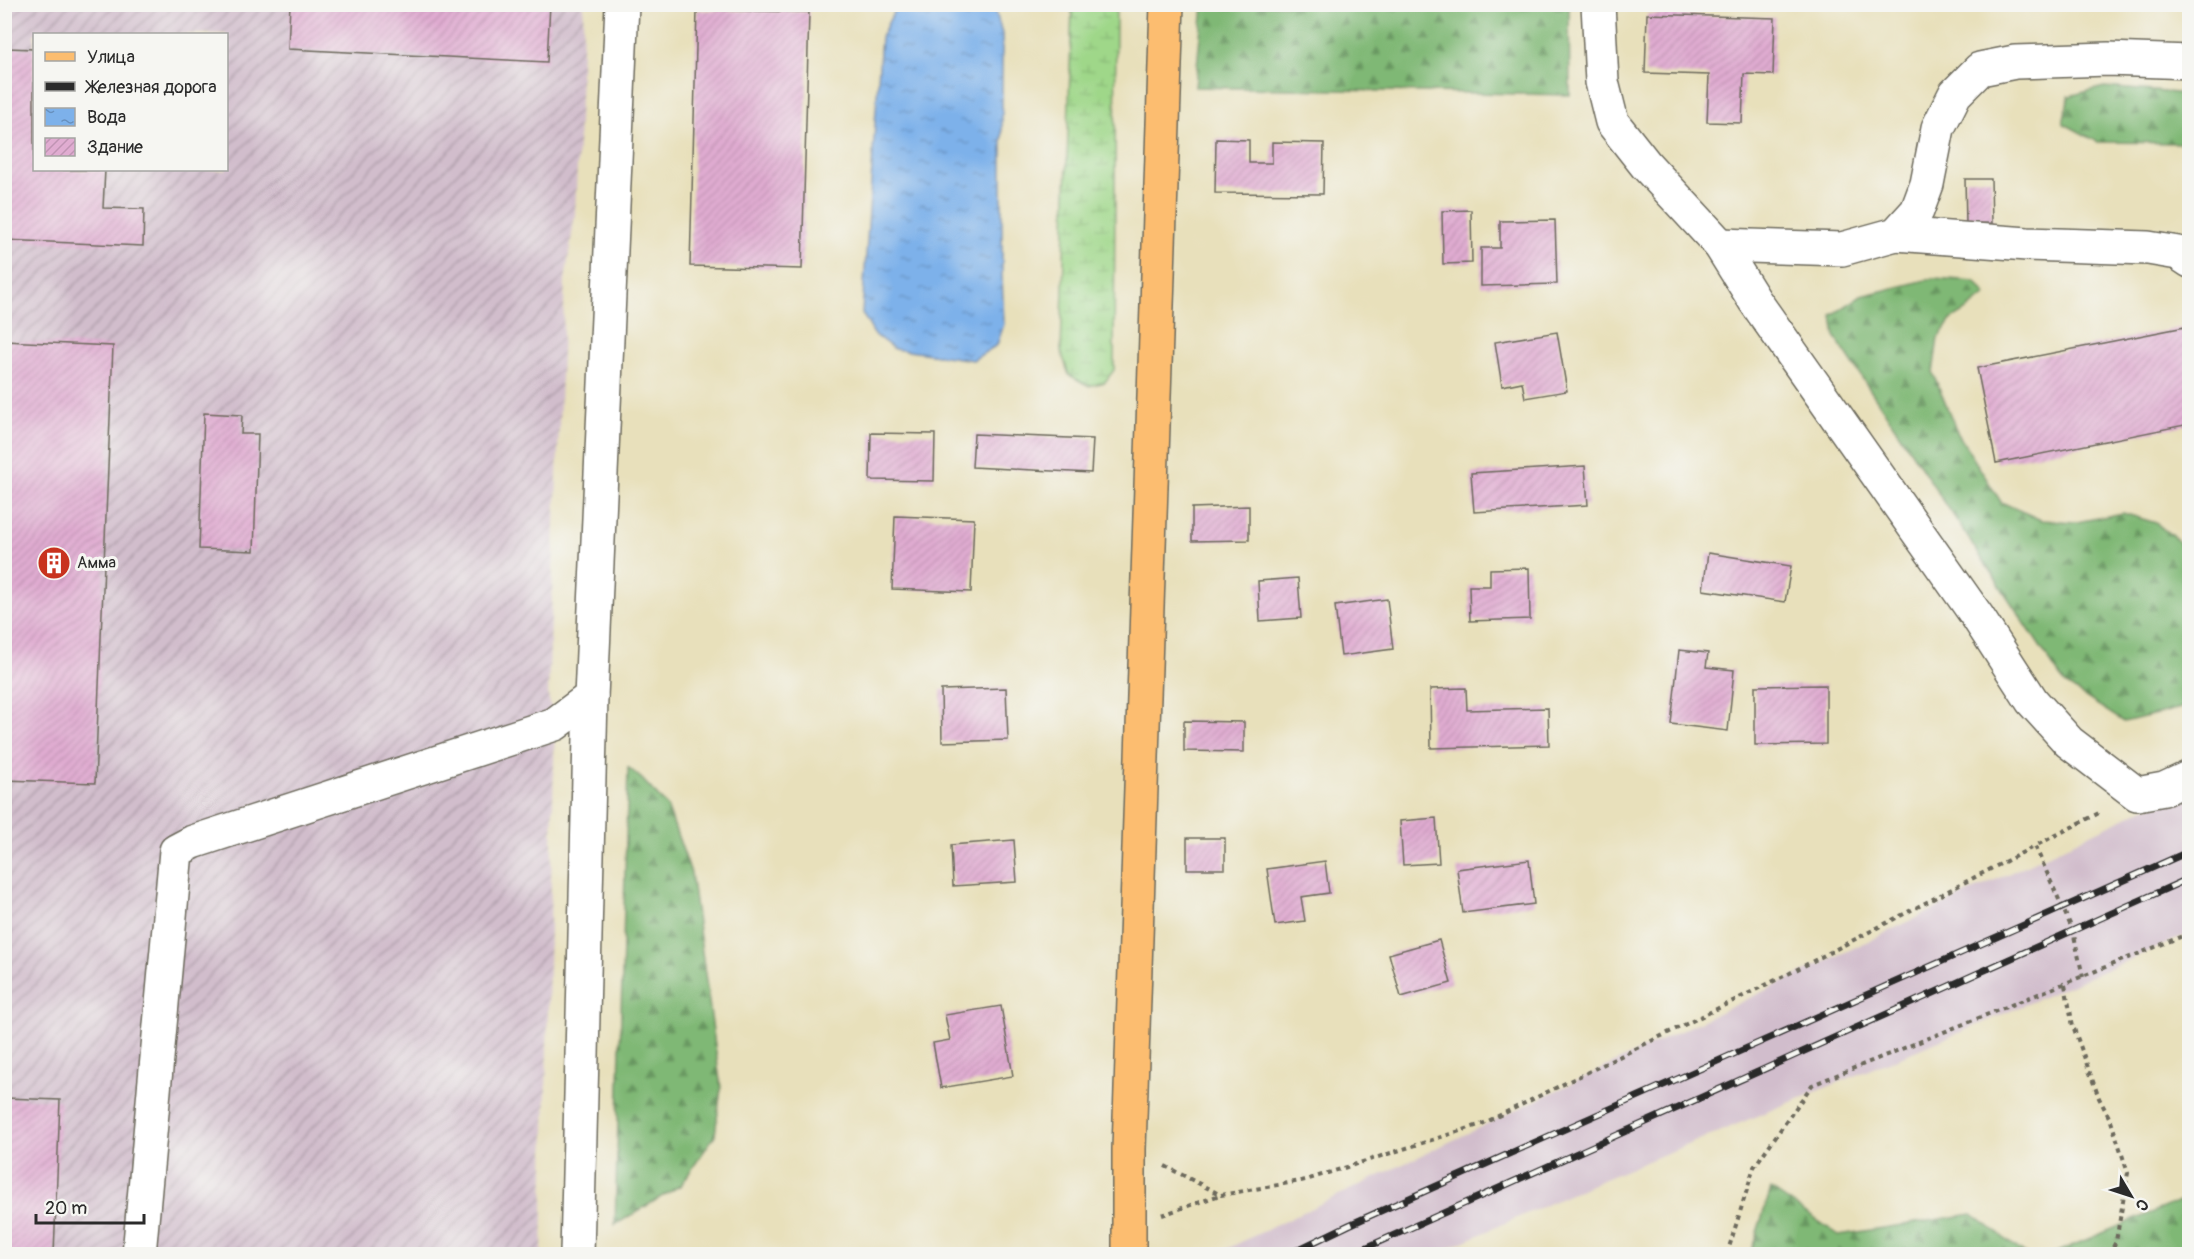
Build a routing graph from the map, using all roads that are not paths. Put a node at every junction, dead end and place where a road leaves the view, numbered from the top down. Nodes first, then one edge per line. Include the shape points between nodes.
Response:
1 (622, 4) edge
2 (1167, 4) edge
3 (1598, 4) edge
4 (2190, 62) edge
5 (1896, 234) junction
6 (1720, 245) junction
7 (2190, 261) edge
8 (591, 697) junction
9 (2190, 777) edge
10 (1129, 1241) edge
11 (139, 1254) edge
12 (577, 1254) edge

1 - 8 street
2 - 10 main road
3 - 6 street via 1602,82 1612,122
4 - 5 street via 2015,62 1980,69 1955,94 1938,128 1927,184 1917,211
5 - 6 street via 1842,249
5 - 7 street via 2148,249 2178,253
6 - 9 street via 2032,701 2069,742 2137,794 2164,789
8 - 11 street via 555,724 193,842 176,851
8 - 12 street

